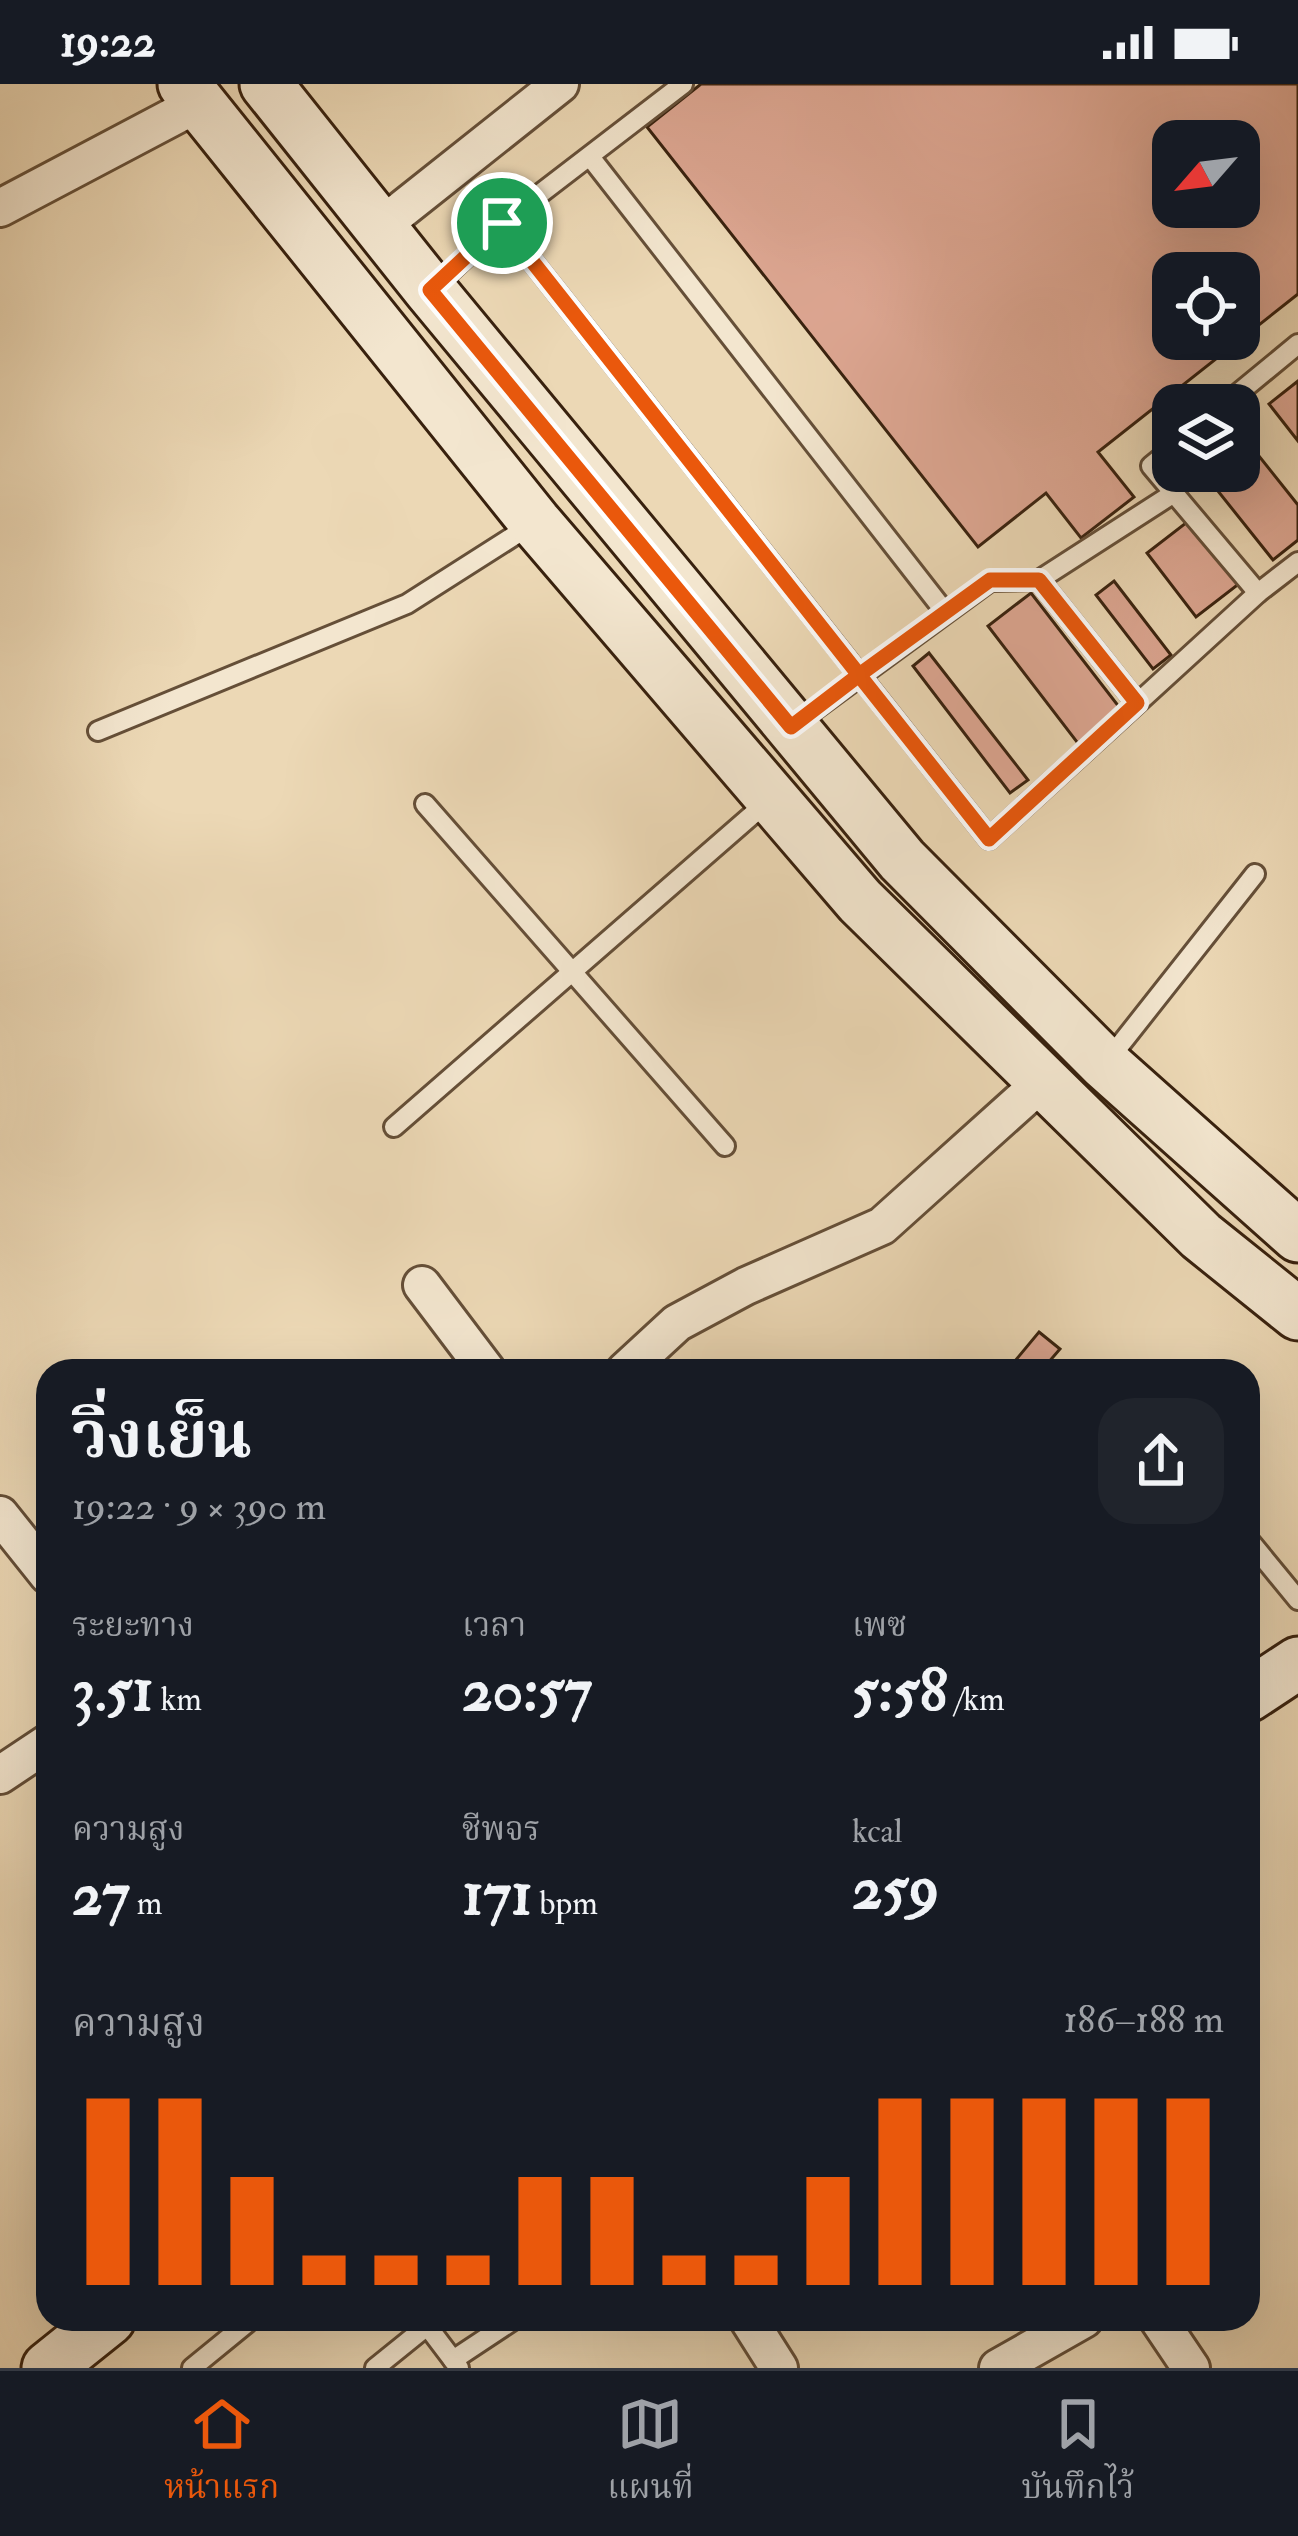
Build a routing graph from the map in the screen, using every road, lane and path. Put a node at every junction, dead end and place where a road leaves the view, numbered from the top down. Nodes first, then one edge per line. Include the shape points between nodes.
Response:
1 (266, 84) edge
2 (560, 84) edge
3 (682, 84) edge
4 (192, 94) edge
5 (592, 158) junction
6 (0, 208) edge
7 (502, 223) junction
8 (380, 227) junction
9 (430, 290) junction
10 (378, 329) junction
11 (1298, 344) edge
12 (1249, 384) edge
13 (1174, 493) joint
14 (535, 522) junction
15 (1298, 562) edge
16 (1039, 580) junction
17 (1258, 593) junction
18 (945, 612) junction
19 (859, 675) junction
20 (1137, 703) junction
21 (791, 727) junction
22 (98, 730) dead end
23 (771, 799) junction
24 (425, 804) dead end
25 (1255, 874) dead end
26 (572, 972) junction
27 (1105, 1064) junction
28 (1042, 1082) junction
29 (394, 1127) dead end
30 (725, 1145) dead end
31 (1298, 1235) edge
32 (422, 1285) dead end
33 (1298, 1313) edge
34 (478, 1359) edge
35 (638, 1359) edge
36 (0, 1515) edge
37 (1260, 1554) edge
38 (36, 1560) edge
39 (1298, 1600) edge
40 (1298, 1663) edge
41 (1298, 1681) edge
42 (1260, 1689) edge
43 (1260, 1693) edge
44 (36, 1751) edge
45 (0, 1775) edge
46 (94, 2331) edge
47 (237, 2331) edge
48 (414, 2331) edge
49 (431, 2331) edge
50 (499, 2331) edge
51 (756, 2331) edge
52 (1071, 2331) edge
53 (1166, 2331) edge
54 (1041, 2358) edge
55 (456, 2364) edge
56 (49, 2368) edge
57 (192, 2368) edge
58 (375, 2368) edge
59 (779, 2368) edge
60 (998, 2368) edge
61 (1191, 2368) edge

1 - 8 main road
2 - 8 street
3 - 5 lane
4 - 6 street
4 - 10 main road
5 - 7 lane
5 - 18 lane
7 - 9 lane
7 - 19 lane
8 - 9 main road
9 - 10 main road
9 - 21 main road
10 - 14 main road
11 - 12 lane
13 - 16 lane
13 - 17 lane
14 - 22 lane via 407,604
14 - 23 main road
15 - 17 lane
16 - 18 lane via 990,580
16 - 20 lane
17 - 20 lane
18 - 19 lane
19 - 20 lane via 989,839
19 - 21 lane
21 - 27 main road via 902,860
23 - 26 lane
23 - 28 main road via 860,901
24 - 26 lane
25 - 27 lane
26 - 29 lane
26 - 30 lane
27 - 31 main road
28 - 33 main road via 1201,1236
28 - 35 street via 882,1226 677,1323
32 - 34 street
36 - 38 street
37 - 39 lane
40 - 42 main road
41 - 43 main road
44 - 45 street
46 - 56 main road
47 - 57 lane
48 - 58 lane
49 - 55 lane
50 - 55 lane
51 - 59 street
52 - 54 street
53 - 61 street
54 - 60 street

